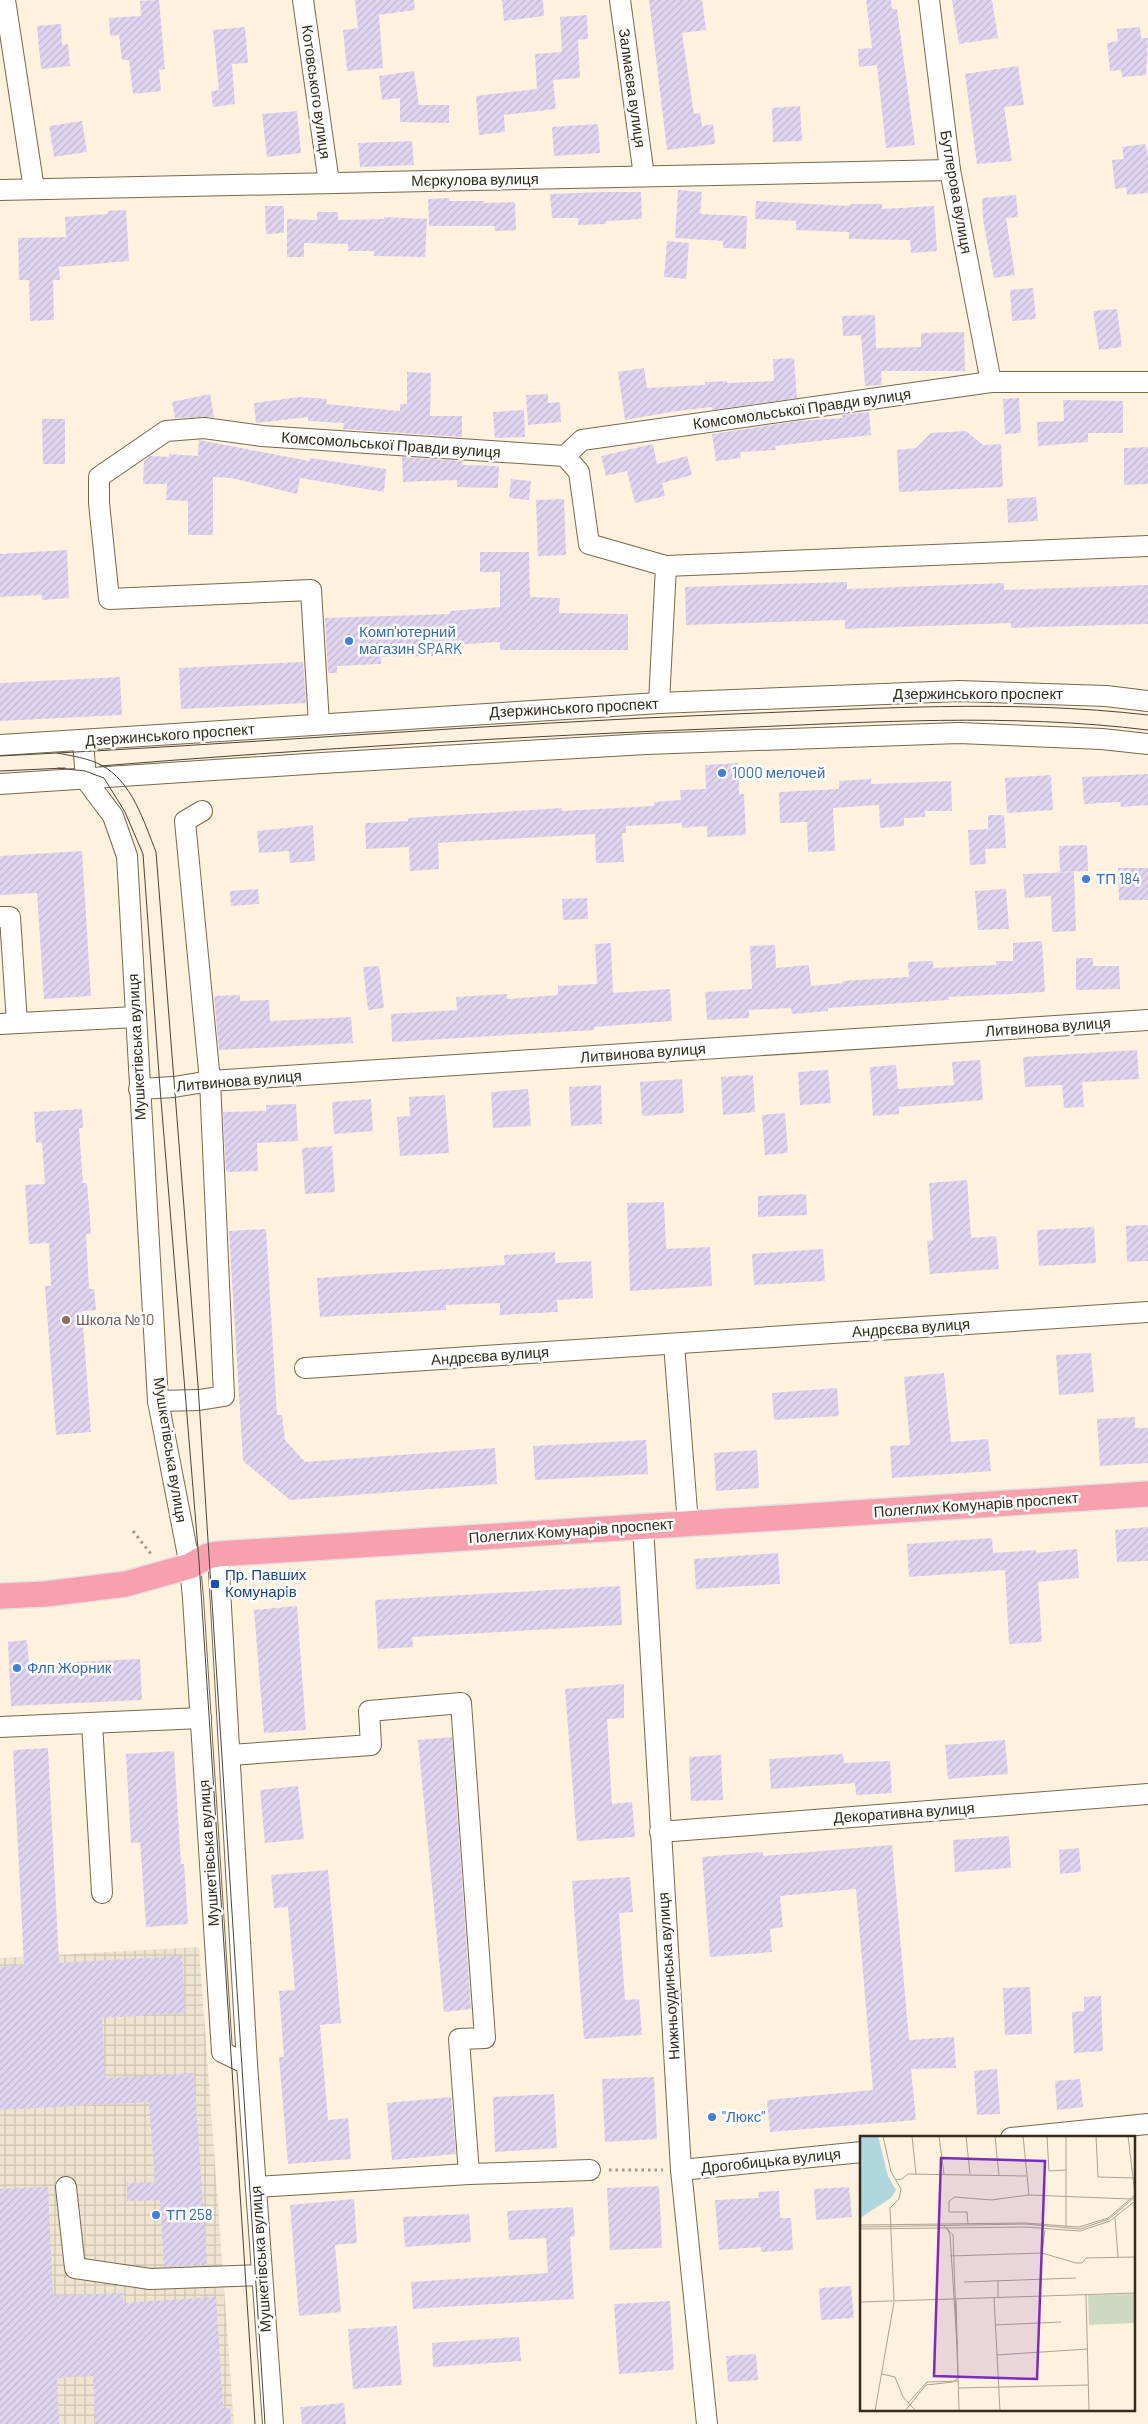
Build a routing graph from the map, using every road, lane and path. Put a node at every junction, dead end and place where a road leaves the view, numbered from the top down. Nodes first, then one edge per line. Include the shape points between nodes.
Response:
1 (5, 0) edge
2 (303, 0) edge
3 (620, 0) edge
4 (929, 0) edge
5 (950, 170) junction
6 (644, 176) junction
7 (329, 183) junction
8 (34, 189) junction
9 (0, 190) edge
10 (991, 382) junction
11 (1148, 382) edge
12 (565, 456) junction
13 (1148, 546) edge
14 (666, 566) junction
15 (1148, 701) edge
16 (659, 703) junction
17 (319, 724) junction
18 (83, 741) junction
19 (1148, 744) edge
20 (0, 745) edge
21 (86, 780) junction
22 (0, 784) edge
23 (202, 810) dead end
24 (0, 917) edge
25 (136, 1017) junction
26 (1148, 1020) edge
27 (8, 1024) edge
28 (210, 1080) junction
29 (139, 1089) junction
30 (1148, 1312) edge
31 (674, 1344) junction
32 (305, 1368) dead end
33 (158, 1401) junction
34 (1148, 1494) edge
35 (688, 1524) junction
36 (643, 1526) junction
37 (218, 1554) junction
38 (190, 1566) junction
39 (0, 1596) edge
40 (201, 1718) junction
41 (92, 1723) junction
42 (0, 1727) edge
43 (230, 1755) junction
44 (1148, 1794) edge
45 (660, 1832) junction
46 (102, 1893) dead end
47 (247, 2064) junction
48 (1148, 2124) edge
49 (1031, 2136) edge
50 (860, 2152) edge
51 (590, 2170) joint
52 (681, 2170) junction
53 (469, 2174) junction
54 (66, 2187) dead end
55 (256, 2187) junction
56 (262, 2275) junction
57 (273, 2424) edge
58 (707, 2424) edge

1 - 8 street
2 - 7 street, Котовського вулиця
3 - 6 street, Залмаєва вулиця
4 - 5 street, Бутлерова вулиця
5 - 6 street, Мєркулова вулиця
5 - 10 street, Бутлерова вулиця
6 - 7 street, Мєркулова вулиця
7 - 8 street, Мєркулова вулиця
8 - 9 street, Мєркулова вулиця
10 - 11 street, Комсомольської Правди вулиця
10 - 12 street, Комсомольської Правди вулиця via 582,440
12 - 14 street via 579,472 589,544
12 - 17 street, Комсомольської Правди вулиця via 262,436 204,428 166,431 98,477 109,599 312,590
13 - 14 street
14 - 16 street
15 - 16 street, Дзержинського проспект via 1106,696 959,691
16 - 17 street, Дзержинського проспект
17 - 18 street, Дзержинського проспект
18 - 20 street, Дзержинського проспект
18 - 21 street
19 - 21 street via 960,733 646,744 322,762
21 - 22 street
21 - 25 street, Мушкетівська вулиця via 113,816 127,856
23 - 28 street via 185,821
24 - 27 street via 10,917
25 - 27 street
25 - 29 street, Мушкетівська вулиця
26 - 28 street, Литвинова вулиця
28 - 29 street, Литвинова вулиця
28 - 33 street via 224,1396
29 - 33 street, Мушкетівська вулиця
30 - 31 street, Андрєєва вулиця
31 - 32 street, Андрєєва вулиця
31 - 35 street
33 - 38 street, Мушкетівська вулиця
34 - 35 main road, Полеглих Комунарів проспект
35 - 36 main road, Полеглих Комунарів проспект
36 - 37 main road, Полеглих Комунарів проспект
36 - 45 street, Нижньоудинська вулиця
37 - 38 main road, Полеглих Комунарів проспект
37 - 43 street, Мушкетівська вулиця
38 - 39 main road, Полеглих Комунарів проспект via 126,1584
38 - 40 street, Мушкетівська вулиця
40 - 41 street
40 - 47 street, Мушкетівська вулиця via 222,2052
41 - 42 street
41 - 46 street
43 - 47 street, Мушкетівська вулиця
43 - 53 street via 371,1745 369,1711 461,1703 485,2038 459,2039
44 - 45 street, Декоративна вулиця
45 - 52 street, Нижньоудинська вулиця
47 - 55 street, Мушкетівська вулиця
48 - 49 street
50 - 52 street, Дрогобицька вулиця
51 - 52 path
51 - 53 street
52 - 58 street, Нижньоудинська вулиця
53 - 55 street
54 - 56 street via 75,2268 150,2278
55 - 56 street, Мушкетівська вулиця
56 - 57 street, Мушкетівська вулиця

